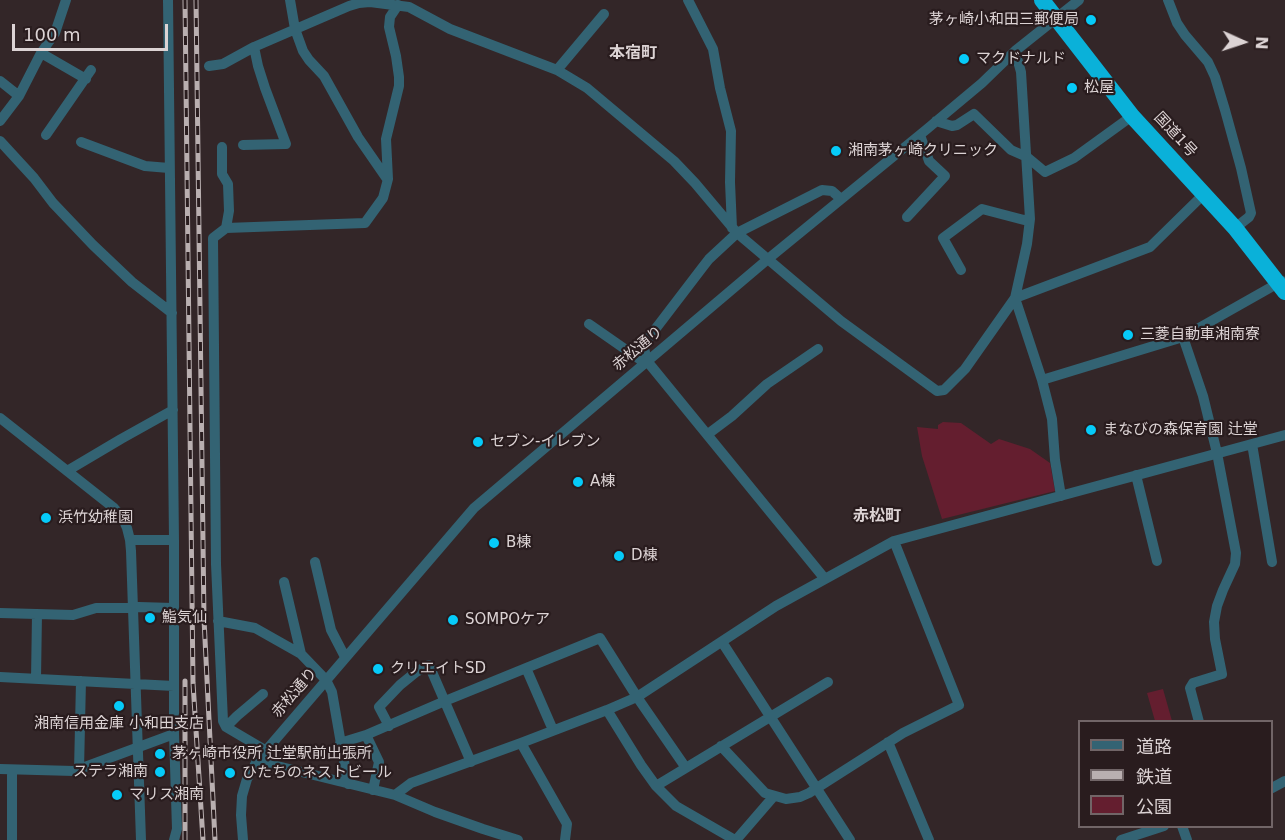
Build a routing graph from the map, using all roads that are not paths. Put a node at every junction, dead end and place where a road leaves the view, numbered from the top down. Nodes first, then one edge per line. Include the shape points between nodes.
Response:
1 (66, 0) edge
2 (168, 0) edge
3 (290, 0) edge
4 (688, 0) edge
5 (1041, 0) edge
6 (1079, 0) edge
7 (1168, 0) edge
8 (398, 4) junction
9 (604, 14) dead end
10 (1056, 18) junction
11 (295, 29) junction
12 (254, 47) junction
13 (1015, 51) junction
14 (42, 53) junction
15 (209, 66) dead end
16 (558, 70) junction
17 (0, 81) edge
18 (18, 96) junction
19 (1132, 116) junction
20 (0, 121) edge
21 (936, 122) junction
22 (46, 135) dead end
23 (920, 135) junction
24 (0, 141) edge
25 (81, 142) dead end
26 (243, 146) dead end
27 (222, 147) dead end
28 (1027, 157) junction
29 (169, 168) junction
30 (388, 179) junction
31 (1205, 194) junction
32 (841, 199) junction
33 (906, 218) dead end
34 (1030, 219) junction
35 (226, 228) junction
36 (1235, 228) junction
37 (735, 231) junction
38 (768, 259) junction
39 (961, 270) dead end
40 (1283, 284) edge
41 (1016, 298) junction
42 (172, 313) junction
43 (589, 324) dead end
44 (1183, 337) junction
45 (818, 349) dead end
46 (646, 362) junction
47 (1042, 380) junction
48 (173, 411) junction
49 (0, 418) edge
50 (708, 434) junction
51 (1285, 435) edge
52 (1252, 444) junction
53 (1216, 453) junction
54 (67, 471) junction
55 (1136, 475) junction
56 (1061, 496) junction
57 (130, 540) junction
58 (174, 540) junction
59 (894, 541) junction
60 (1158, 561) dead end
61 (315, 562) dead end
62 (1272, 562) dead end
63 (825, 579) junction
64 (284, 582) dead end
65 (132, 608) junction
66 (173, 608) junction
67 (0, 613) edge
68 (37, 614) junction
69 (218, 621) junction
70 (722, 642) junction
71 (301, 654) junction
72 (345, 657) junction
73 (526, 668) junction
74 (0, 678) edge
75 (36, 679) junction
76 (326, 680) junction
77 (81, 681) junction
78 (828, 682) dead end
79 (135, 683) junction
80 (174, 686) junction
81 (263, 694) dead end
82 (637, 697) junction
83 (445, 701) junction
84 (607, 710) junction
85 (771, 716) junction
86 (1198, 720) edge
87 (388, 726) junction
88 (226, 727) junction
89 (553, 730) junction
90 (174, 734) junction
91 (366, 735) junction
92 (888, 742) junction
93 (340, 743) junction
94 (521, 743) junction
95 (721, 746) junction
96 (138, 747) junction
97 (266, 750) junction
98 (257, 761) junction
99 (471, 762) junction
100 (686, 768) junction
101 (0, 769) edge
102 (12, 770) junction
103 (79, 770) junction
104 (348, 784) junction
105 (656, 786) junction
106 (817, 788) junction
107 (373, 790) junction
108 (395, 795) junction
109 (774, 796) junction
110 (1158, 828) edge
111 (12, 840) edge
112 (141, 840) edge
113 (174, 840) edge
114 (243, 840) edge
115 (518, 840) edge
116 (565, 840) edge
117 (735, 840) edge
118 (850, 840) edge
119 (929, 840) edge
120 (1121, 840) edge

1 - 14 street via 55,33
2 - 29 street
3 - 11 street
4 - 37 street via 712,49 730,131
5 - 10 highway, 国道1号
6 - 10 street, 赤松通り
7 - 36 street via 1177,23 1208,62 1225,110 1251,213
8 - 11 street via 358,3
8 - 16 street via 450,29
8 - 30 street via 389,27 399,86 386,139
9 - 16 street
10 - 13 street, 赤松通り
10 - 19 highway, 国道1号
11 - 12 street
11 - 30 street via 303,51 324,76 358,137
12 - 15 street via 223,64
12 - 26 street via 286,144
13 - 21 street, 赤松通り
13 - 28 street via 1021,72
14 - 18 street
14 - 22 street via 89,75
16 - 37 street via 608,104 674,161
17 - 18 street
18 - 20 street
19 - 28 street via 1074,158 1044,172
19 - 31 highway, 国道1号
21 - 23 street, 赤松通り
21 - 28 street via 957,125 974,114 1011,150
23 - 32 street, 赤松通り
23 - 33 street via 929,161 945,176
24 - 42 street via 93,245
25 - 29 street via 145,166
27 - 35 street via 222,174 228,184
28 - 34 street
29 - 42 street
30 - 35 street via 383,198 365,223
31 - 36 highway, 国道1号
31 - 41 street via 1150,247
32 - 37 street via 832,191 822,190
32 - 38 street, 赤松通り
34 - 39 street via 982,209 944,238
34 - 41 street
35 - 69 street via 213,238
36 - 40 highway, 国道1号
37 - 38 street
37 - 46 street via 647,340
38 - 41 street via 841,321 937,391 944,390 965,369
38 - 46 street, 赤松通り
40 - 44 street
41 - 47 street
42 - 48 street
43 - 46 street
44 - 47 street
44 - 53 street via 1203,396
45 - 50 street via 767,384
46 - 50 street
46 - 72 street, 赤松通り via 474,508
47 - 56 street via 1052,419
48 - 54 street
48 - 58 street
49 - 54 street
50 - 63 street
51 - 52 street
52 - 53 street
52 - 62 street
53 - 55 street
53 - 86 street via 1236,553 1214,622 1222,674 1193,683 1190,688
54 - 57 street via 114,508 122,517
55 - 56 street
55 - 60 street
56 - 59 street
57 - 58 street
57 - 65 street
58 - 66 street
59 - 63 street
59 - 92 street via 959,705
61 - 72 street via 331,630
63 - 70 street
64 - 71 street
65 - 66 street
65 - 68 street via 96,608 73,615
65 - 79 street
66 - 80 street
67 - 68 street
68 - 75 street
69 - 71 street via 255,628
69 - 88 street
70 - 82 street
70 - 85 street
71 - 76 street
72 - 76 street, 赤松通り
73 - 82 street via 600,638
73 - 83 street
73 - 89 street
74 - 75 street
75 - 77 street
76 - 93 street via 332,692
76 - 97 street, 赤松通り
77 - 79 street
77 - 103 street
78 - 85 street
79 - 80 street
79 - 96 street
80 - 90 street
81 - 88 street
82 - 84 street
82 - 100 street
83 - 87 street
83 - 87 street via 429,665 400,684 379,706
83 - 99 street
84 - 89 street
84 - 105 street
85 - 95 street
85 - 106 street
87 - 91 street
88 - 97 street
89 - 94 street
90 - 96 street
90 - 113 street
91 - 93 street
91 - 107 street via 379,762
92 - 106 street
92 - 119 street
93 - 104 street
94 - 99 street
94 - 116 street via 567,824
95 - 100 street
95 - 109 street via 765,793
96 - 103 street
96 - 112 street
97 - 98 street, 赤松通り
98 - 104 street
98 - 114 street, 赤松通り via 242,796
99 - 108 street via 411,783
100 - 105 street
101 - 102 street
102 - 103 street
102 - 111 street
104 - 107 street
105 - 117 street via 676,806
106 - 109 street via 800,797
106 - 118 street
107 - 108 street
108 - 115 street
109 - 117 street
110 - 120 street

